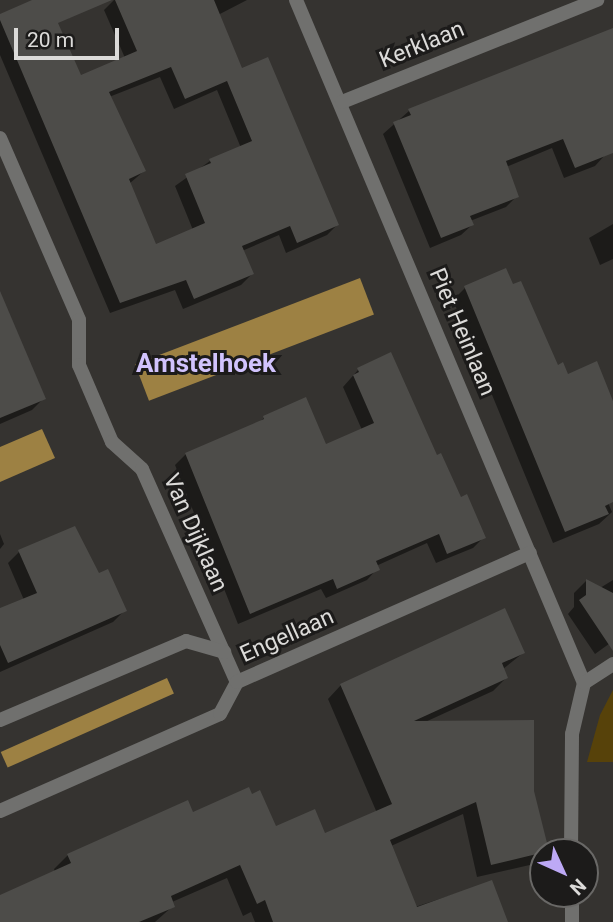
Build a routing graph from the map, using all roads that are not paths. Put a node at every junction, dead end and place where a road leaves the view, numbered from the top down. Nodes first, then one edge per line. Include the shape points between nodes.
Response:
1 (296, 0) edge
2 (597, 0) edge
3 (341, 102) junction
4 (0, 138) edge
5 (530, 553) junction
6 (224, 652) junction
7 (613, 664) edge
8 (237, 682) junction
9 (584, 683) junction
10 (0, 720) edge
11 (0, 811) edge
12 (571, 838) edge

1 - 3 street, Piet Heinlaan
2 - 3 street, Kerklaan
3 - 5 street, Piet Heinlaan
4 - 6 street, Van Dijklaan via 79,320 79,365 106,429 112,442 142,469
5 - 8 street, Engellaan
5 - 9 street, Piet Heinlaan
6 - 8 street, Van Dijklaan
6 - 10 street, Engellaan via 186,641
7 - 9 street
8 - 11 street, Engellaan via 220,714
9 - 12 street via 572,734

